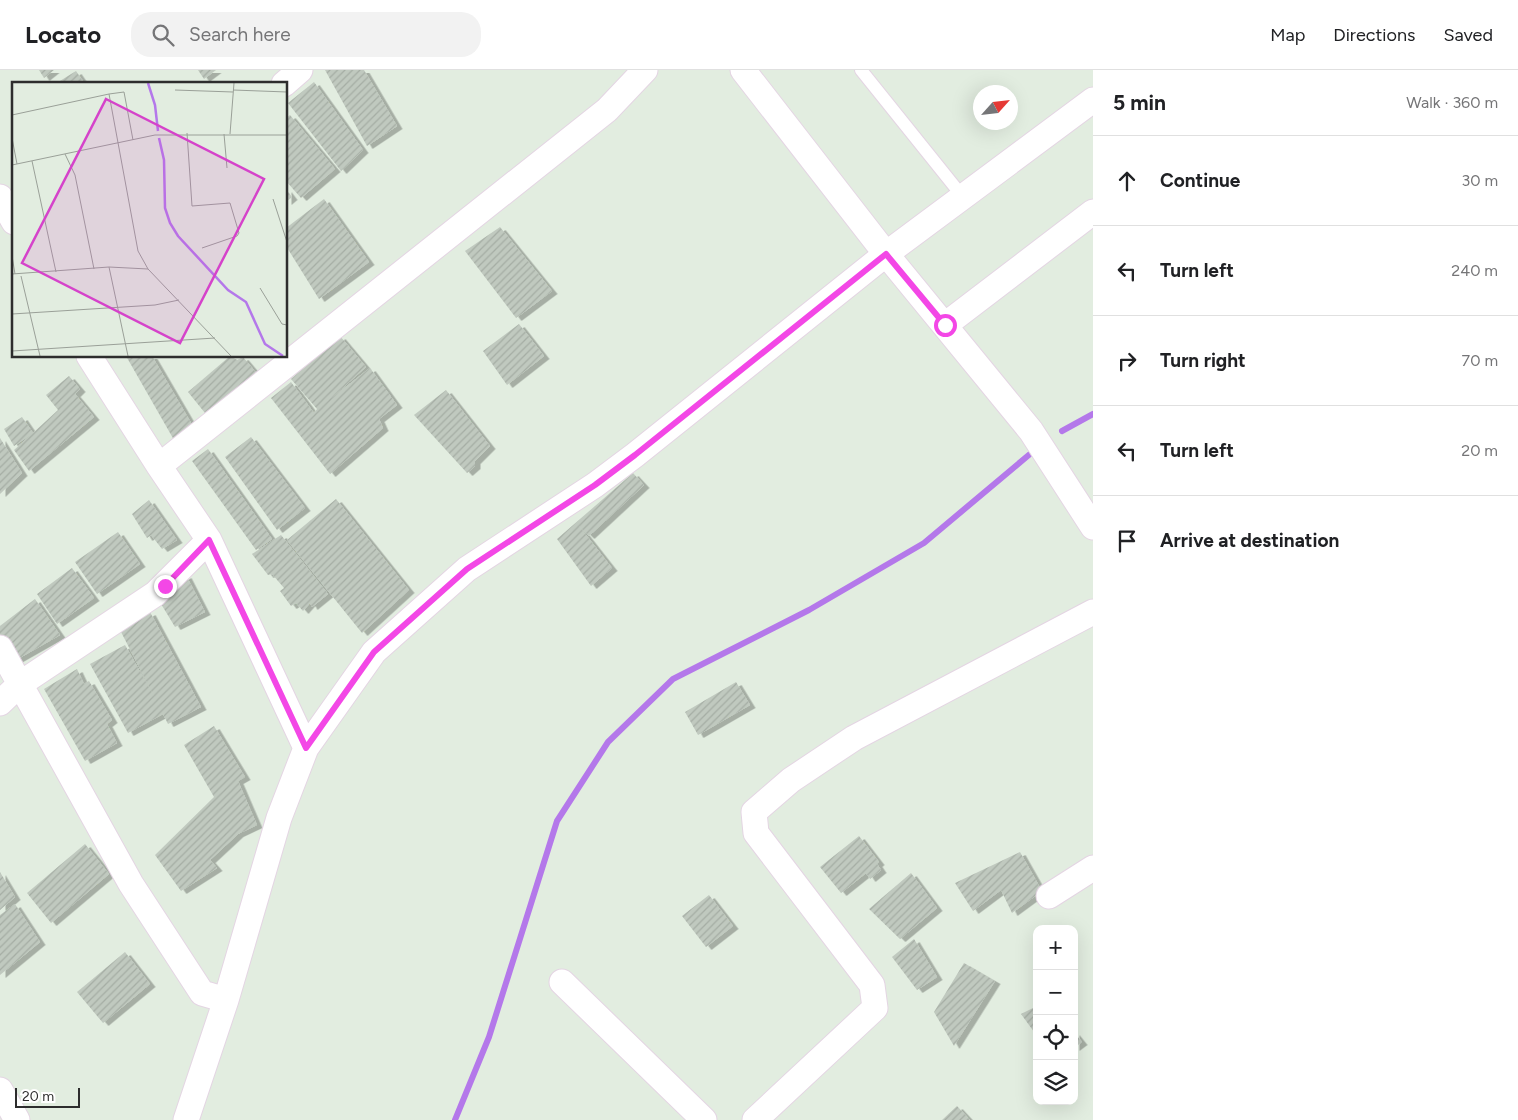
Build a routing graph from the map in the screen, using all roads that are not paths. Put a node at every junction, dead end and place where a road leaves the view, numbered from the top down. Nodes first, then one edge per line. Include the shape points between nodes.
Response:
1 (300, 70) edge
2 (645, 70) edge
3 (743, 70) edge
4 (861, 70) edge
5 (286, 82) edge
6 (1093, 100) edge
7 (0, 197) edge
8 (963, 197) junction
9 (1093, 212) edge
10 (12, 218) edge
11 (886, 254) junction
12 (945, 325) junction
13 (90, 358) edge
14 (159, 466) junction
15 (1093, 527) edge
16 (209, 540) junction
17 (1093, 612) edge
18 (0, 648) edge
19 (20, 684) junction
20 (0, 703) edge
21 (306, 748) junction
22 (1093, 868) edge
23 (1049, 896) dead end
24 (562, 982) dead end
25 (226, 1000) junction
26 (0, 1090) edge
27 (17, 1120) edge
28 (186, 1120) edge
29 (704, 1120) edge
30 (755, 1120) edge

1 - 5 street
2 - 14 street via 607,110
3 - 11 street
4 - 8 lane
6 - 8 street
7 - 10 street
8 - 11 street
9 - 12 street
11 - 12 street
11 - 21 street via 627,461 467,569 374,652
12 - 15 street via 1031,431
13 - 14 street
14 - 16 street
16 - 19 street via 155,594
16 - 21 street
17 - 30 street via 854,738 791,780 754,812 756,833 872,985 875,1008
18 - 19 street
19 - 20 street
19 - 25 street via 130,884 202,993
21 - 25 street via 279,818
22 - 23 street
24 - 29 street
25 - 28 street
26 - 27 street

